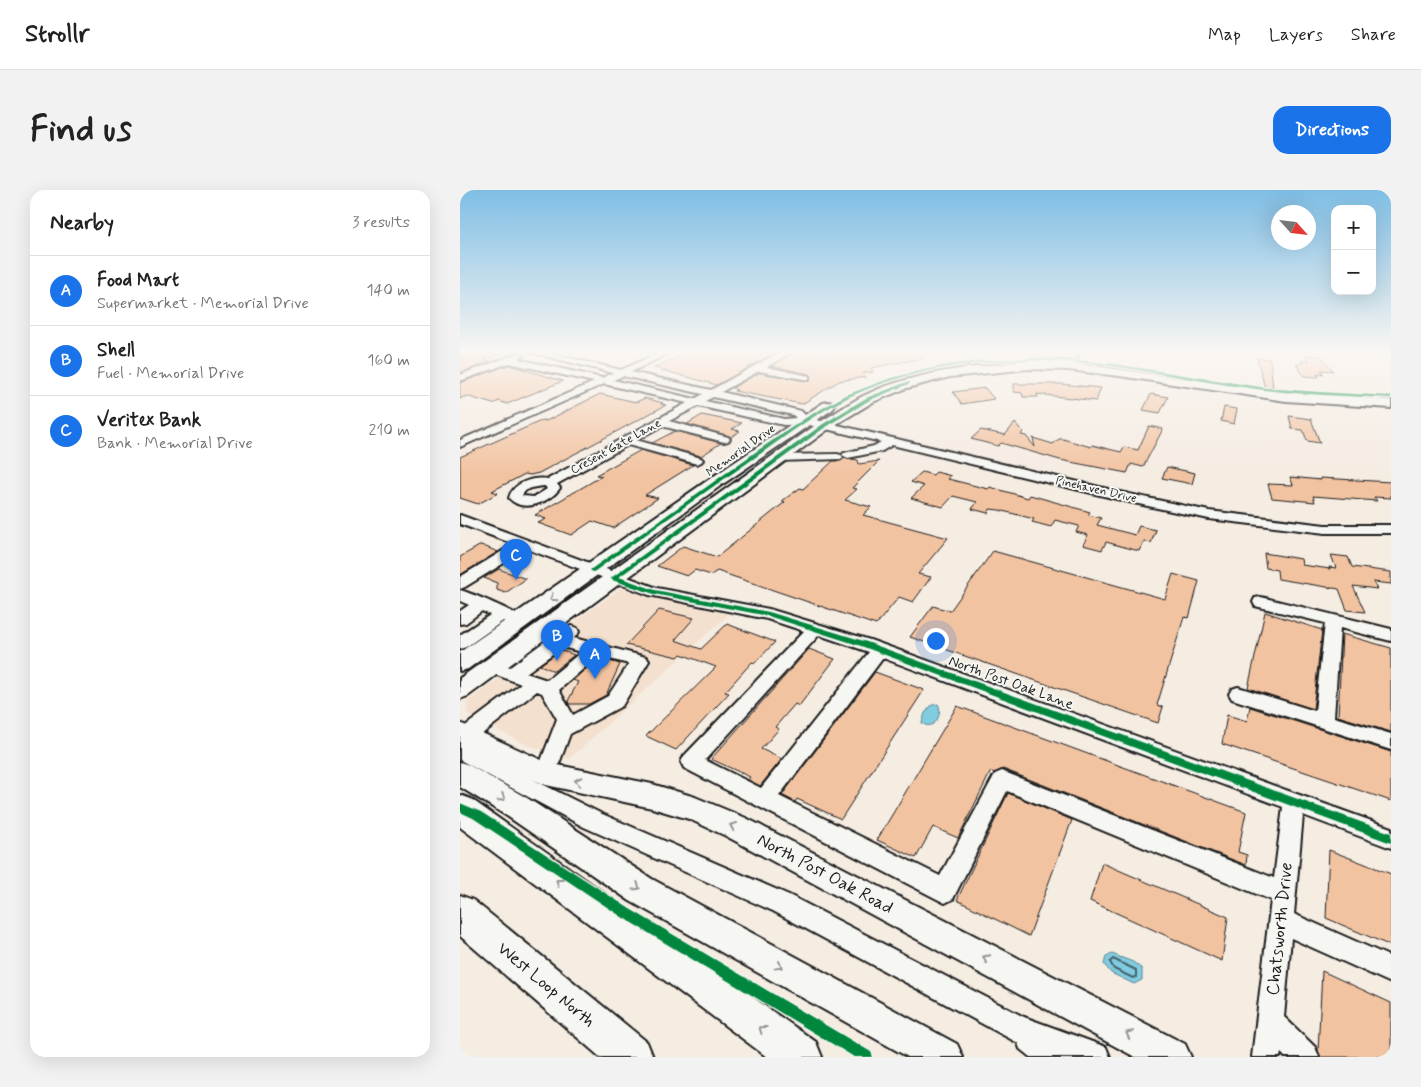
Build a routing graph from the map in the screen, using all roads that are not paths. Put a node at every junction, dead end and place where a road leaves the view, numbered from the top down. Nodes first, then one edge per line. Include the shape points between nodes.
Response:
1 (556, 392) edge
2 (579, 392) edge
3 (652, 392) edge
4 (857, 392) edge
5 (884, 392) edge
6 (1274, 392) edge
7 (714, 393) joint
8 (1284, 394) junction
9 (1391, 397) edge
10 (697, 402) junction
11 (748, 402) junction
12 (1391, 404) edge
13 (734, 410) junction
14 (805, 421) junction
15 (660, 422) junction
16 (824, 425) junction
17 (460, 438) edge
18 (724, 439) dead end
19 (627, 441) junction
20 (890, 441) junction
21 (460, 444) edge
22 (778, 458) junction
23 (697, 460) dead end
24 (550, 483) dead end
25 (696, 497) junction
26 (460, 519) edge
27 (1391, 529) edge
28 (525, 544) junction
29 (593, 570) junction
30 (614, 578) junction
31 (460, 584) edge
32 (460, 595) edge
33 (1262, 602) dead end
34 (482, 604) junction
35 (460, 618) edge
36 (511, 618) junction
37 (1333, 620) junction
38 (816, 628) junction
39 (1391, 635) edge
40 (460, 643) edge
41 (594, 650) junction
42 (880, 650) junction
43 (460, 663) edge
44 (501, 671) junction
45 (542, 685) junction
46 (460, 690) edge
47 (1238, 694) dead end
48 (1324, 720) junction
49 (563, 729) junction
50 (462, 740) edge
51 (1391, 742) edge
52 (460, 773) edge
53 (546, 774) junction
54 (765, 799) junction
55 (1294, 801) junction
56 (460, 808) edge
57 (1391, 838) edge
58 (1284, 894) junction
59 (460, 913) edge
60 (1281, 921) junction
61 (1391, 970) edge
62 (1270, 1023) junction
63 (1018, 1029) junction
64 (632, 1057) edge
65 (801, 1057) edge
66 (944, 1057) edge
67 (1053, 1057) edge
68 (1096, 1057) edge
69 (1172, 1057) edge
70 (1266, 1057) edge
71 (1305, 1057) edge

1 - 17 street
2 - 21 street
3 - 10 street
4 - 14 main road, Memorial Drive
5 - 16 main road, Memorial Drive
6 - 8 main road, Memorial Drive
7 - 10 street, Cresent Gate Lane
7 - 11 street
8 - 9 main road, Memorial Drive
8 - 12 main road, Memorial Drive
10 - 13 street
10 - 15 street, Cresent Gate Lane
11 - 13 street
11 - 14 street via 797,413
13 - 14 street via 784,422
14 - 16 street, Pinehaven Drive
14 - 25 main road, Memorial Drive
15 - 18 street
15 - 19 street, Cresent Gate Lane
16 - 20 street, Pinehaven Drive
16 - 22 main road, Memorial Drive
19 - 23 street
19 - 24 street, Cresent Gate Lane
20 - 22 street via 878,449 842,456
20 - 27 street, Pinehaven Drive via 1209,515 1325,529
22 - 30 main road, Memorial Drive
25 - 29 main road, Memorial Drive
25 - 30 main road via 627,560
26 - 28 street, North Post Oak Lane
28 - 29 street, North Post Oak Lane
28 - 31 street
29 - 30 street, North Post Oak Lane
29 -> 36 main road, Memorial Drive
30 - 38 street, North Post Oak Lane via 654,592 769,614
30 - 44 main road, Memorial Drive
32 - 34 street
33 - 37 street
34 - 35 street
34 - 36 street
36 - 40 street
36 - 43 main road, Memorial Drive
37 - 39 street
37 - 48 street
38 - 42 street, North Post Oak Lane
38 - 54 street via 691,762
41 - 44 street via 564,636
41 - 45 street
41 - 49 street via 640,661 615,701
42 - 54 street
42 - 55 street, North Post Oak Lane
44 - 45 street
44 - 46 main road, Memorial Drive
45 - 49 street via 566,719
45 - 50 street
47 - 48 street
48 - 51 street
49 - 53 street
50 - 53 main road, North Post Oak Road
50 - 63 street via 592,820 781,902
52 -> 66 main road via 518,807 642,890
69 -> 53 main road, North Post Oak Road via 736,827 695,809 652,796
54 - 58 street via 945,891 1002,780
55 - 57 street, North Post Oak Lane
55 - 58 street, Chatsworth Drive
65 -> 56 highway
58 - 60 street, Chatsworth Drive
59 - 64 highway, West Loop North
60 - 61 street
60 - 62 street, Chatsworth Drive
62 - 70 street, Chatsworth Drive
62 - 71 street
63 - 67 street
63 - 68 street

